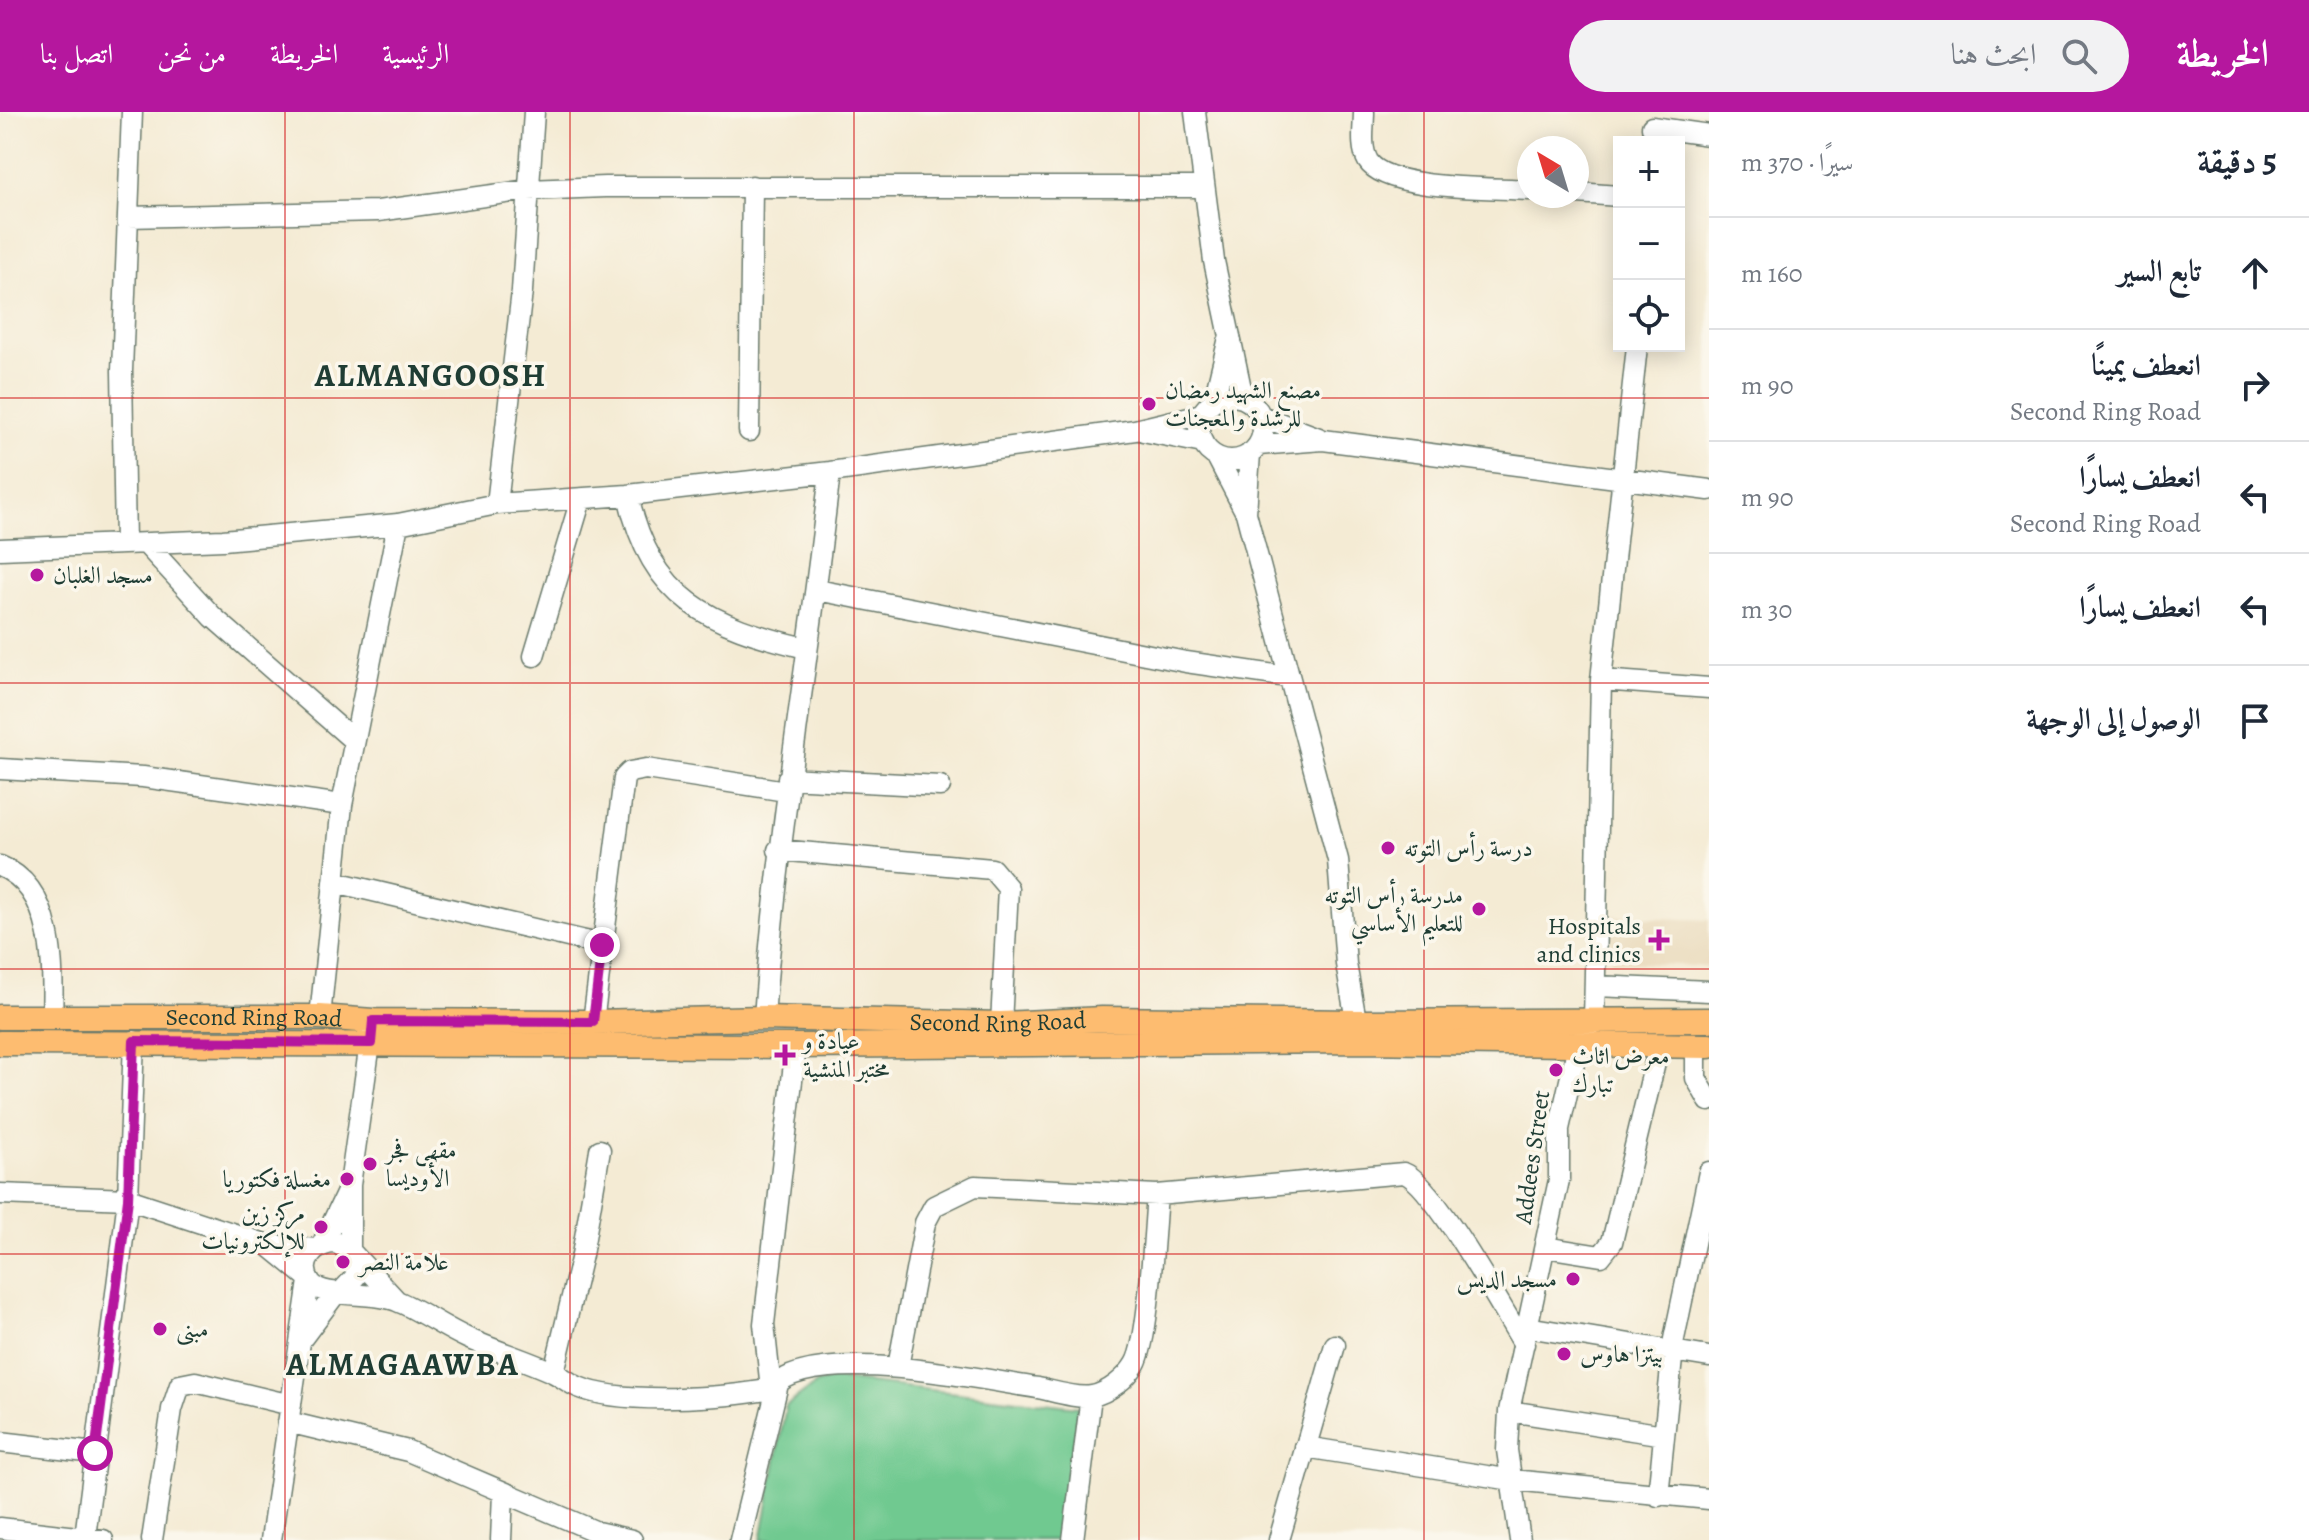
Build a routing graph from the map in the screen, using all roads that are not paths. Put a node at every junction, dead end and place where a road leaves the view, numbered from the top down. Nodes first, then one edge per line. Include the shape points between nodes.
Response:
1 (132, 112) edge
2 (534, 112) edge
3 (1195, 112) edge
4 (1364, 112) edge
5 (1652, 127) edge
6 (1709, 135) edge
7 (752, 186) junction
8 (1204, 187) junction
9 (1517, 189) edge
10 (528, 190) junction
11 (1589, 194) edge
12 (1613, 196) edge
13 (128, 217) junction
14 (1230, 334) junction
15 (1636, 352) edge
16 (1243, 398) junction
17 (1208, 407) junction
18 (1261, 416) junction
19 (1135, 430) junction
20 (749, 431) dead end
21 (1323, 440) junction
22 (1254, 449) junction
23 (1210, 450) junction
24 (830, 472) junction
25 (1623, 480) junction
26 (1709, 490) edge
27 (628, 495) junction
28 (581, 499) junction
29 (497, 504) junction
30 (1246, 513) junction
31 (398, 524) junction
32 (125, 543) junction
33 (146, 544) junction
34 (0, 549) edge
35 (817, 590) junction
36 (806, 648) junction
37 (534, 656) dead end
38 (1288, 677) junction
39 (1601, 680) junction
40 (1709, 688) edge
41 (352, 739) junction
42 (0, 769) edge
43 (787, 785) junction
44 (940, 786) dead end
45 (342, 805) junction
46 (778, 850) junction
47 (0, 866) edge
48 (335, 882) junction
49 (602, 945) junction
50 (1596, 986) junction
51 (1709, 991) edge
52 (0, 1017) edge
53 (52, 1017) junction
54 (320, 1017) junction
55 (764, 1018) junction
56 (1709, 1020) edge
57 (1594, 1021) junction
58 (593, 1022) junction
59 (1001, 1024) junction
60 (372, 1032) junction
61 (1358, 1032) junction
62 (134, 1041) junction
63 (0, 1043) edge
64 (1578, 1045) junction
65 (796, 1046) junction
66 (1659, 1046) junction
67 (1702, 1046) edge
68 (1709, 1101) edge
69 (600, 1150) dead end
70 (1709, 1172) edge
71 (350, 1185) junction
72 (0, 1194) edge
73 (1157, 1195) junction
74 (128, 1199) junction
75 (268, 1245) junction
76 (318, 1247) junction
77 (1545, 1247) junction
78 (352, 1252) junction
79 (308, 1279) junction
80 (339, 1292) junction
81 (396, 1300) junction
82 (1526, 1336) junction
83 (303, 1337) junction
84 (1335, 1345) dead end
85 (1673, 1351) junction
86 (1709, 1357) edge
87 (898, 1367) junction
88 (554, 1372) junction
89 (775, 1384) junction
90 (1091, 1396) junction
91 (1509, 1411) junction
92 (290, 1414) junction
93 (1664, 1435) junction
94 (0, 1442) edge
95 (1305, 1447) junction
96 (95, 1453) junction
97 (1512, 1480) junction
98 (503, 1493) junction
99 (1658, 1496) junction
100 (1709, 1499) edge
101 (0, 1528) edge
102 (94, 1538) edge
103 (152, 1540) edge
104 (271, 1540) edge
105 (501, 1540) edge
106 (632, 1540) edge
107 (740, 1540) edge
108 (1073, 1540) edge
109 (1279, 1540) edge
110 (1520, 1540) edge

1 - 13 street
2 - 10 street
3 - 8 street
4 - 9 street via 1368,161 1382,174 1405,181
5 - 6 street
7 - 8 street
7 - 10 street
7 - 20 street
8 - 14 street
10 - 13 street via 378,211
10 - 29 street
11 - 12 street
13 - 32 street via 122,371
14 - 16 street
14 - 17 street
15 - 25 street
16 - 17 street via 1229,395
16 - 18 street
17 - 19 street
17 - 23 street via 1199,429
18 - 21 street
18 - 22 street via 1263,426
19 - 23 street
19 - 24 street
21 - 22 street
21 - 25 street
22 - 23 street via 1240,458
22 - 30 street
23 - 30 street
24 - 27 street
24 - 35 street
25 - 26 street
25 - 39 street
27 - 28 street
27 - 36 street via 642,547 683,596 737,631
28 - 29 street
28 - 37 street
29 - 31 street
30 - 38 street
31 - 33 street
31 - 41 street
32 - 33 street
32 - 34 street
33 - 41 street via 213,617
35 - 36 street
35 - 38 street
36 - 43 street
38 - 61 street via 1338,860 1346,964
39 - 40 street
39 - 50 street
41 - 45 street
42 - 45 street via 143,777
43 - 44 street
43 - 46 street
43 - 49 street via 646,769 630,772 620,784
45 - 48 street
46 - 55 street
46 - 59 street via 992,869 1008,888
47 - 53 street via 12,871 27,890 50,937
48 - 49 street
48 - 54 street
49 - 58 street
50 - 51 street
50 - 57 street
52 - 53 main road, Second Ring Road
53 - 54 main road, Second Ring Road
54 - 60 main road, Second Ring Road
55 - 58 main road, Second Ring Road
55 - 59 main road, Second Ring Road
56 - 57 main road, Second Ring Road
57 - 61 main road, Second Ring Road
57 - 64 street, Addees Street
58 - 60 main road, Second Ring Road
59 - 61 main road, Second Ring Road via 1102,1019
60 - 62 main road, Second Ring Road
60 - 65 main road, Second Ring Road
60 - 71 street
61 - 64 main road, Second Ring Road
61 - 65 main road, Second Ring Road
62 - 63 main road, Second Ring Road
62 - 74 street
64 - 66 main road, Second Ring Road
64 - 77 street, Addees Street via 1559,1129 1559,1180
65 - 89 street via 764,1324
66 - 67 main road, Second Ring Road
66 - 77 street via 1612,1242 1601,1256
67 - 68 street via 1696,1078
69 - 88 street
70 - 85 street
71 - 76 street
71 - 78 street
72 - 74 street
73 - 82 street via 1410,1175 1438,1207
73 - 87 street via 975,1186 948,1196 934,1206 925,1223
73 - 90 street via 1141,1351 1125,1377
74 - 75 street
74 - 96 street
75 - 76 street
75 - 79 street
76 - 78 street via 337,1243
76 - 79 street via 309,1257
77 - 82 street, Addees Street
78 - 80 street via 356,1276
78 - 81 street
79 - 80 street via 325,1293
79 - 83 street
80 - 81 street
80 - 83 street
81 - 88 street via 467,1338
82 - 85 street
82 - 91 street, Addees Street
83 - 92 street
84 - 95 street
85 - 86 street
85 - 93 street
87 - 89 street via 810,1370
87 - 90 street
88 - 89 street via 580,1388 634,1397 741,1395
89 - 107 street
90 - 108 street
91 - 93 street
91 - 97 street, Addees Street
92 - 98 street via 408,1451
92 - 103 street via 195,1382 180,1385
92 - 104 street
93 - 99 street
94 - 96 street
95 - 97 street
95 - 109 street
96 - 102 street
97 - 99 street
97 - 110 street, Addees Street
98 - 105 street
98 - 106 street via 597,1532
99 - 100 street
101 - 102 street

